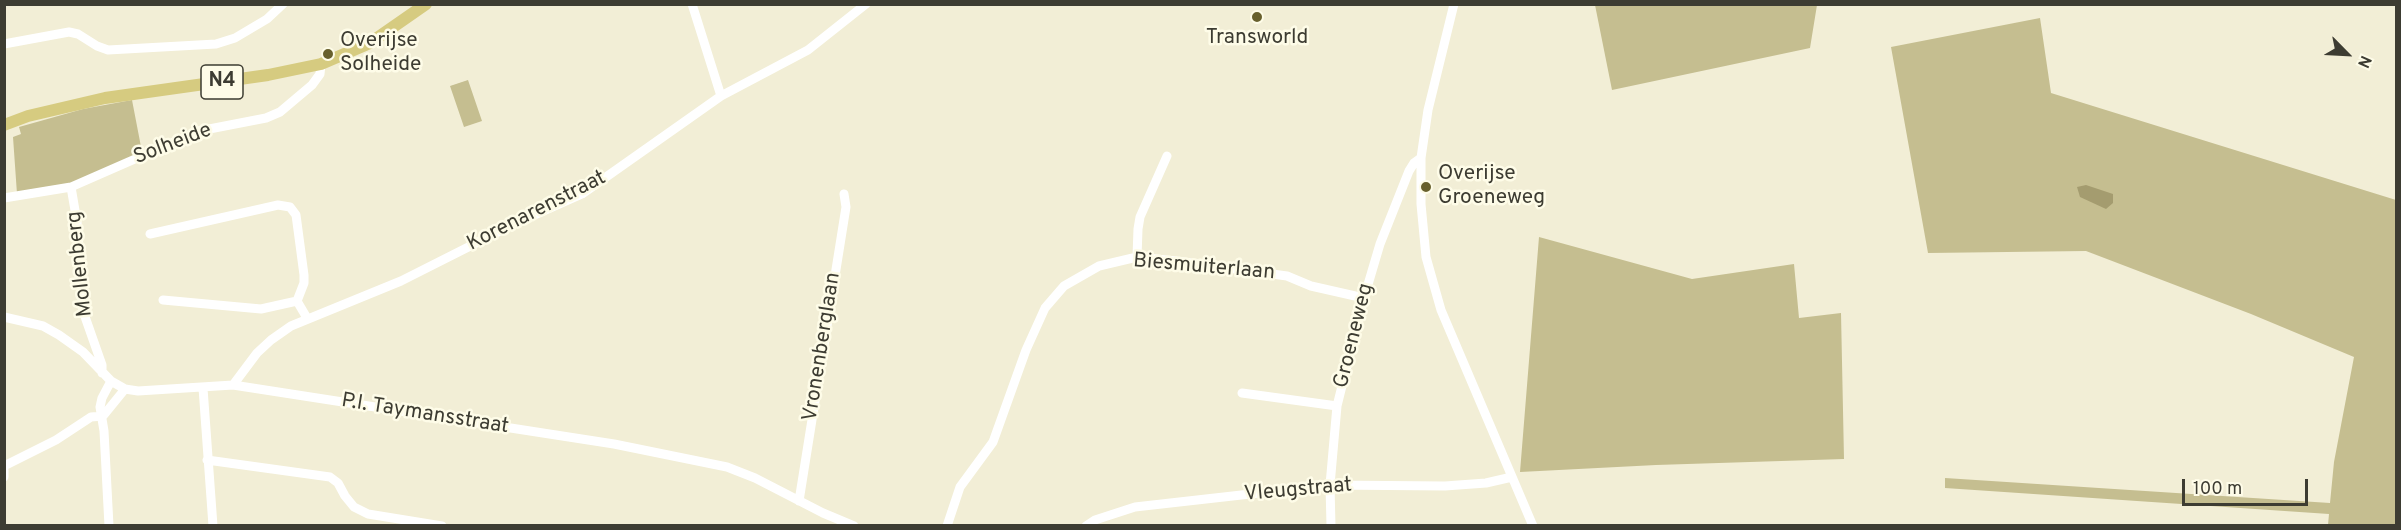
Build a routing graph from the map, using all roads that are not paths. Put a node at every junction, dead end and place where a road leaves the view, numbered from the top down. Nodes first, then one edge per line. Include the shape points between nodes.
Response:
1 (283, 4) edge
2 (426, 4) edge
3 (692, 4) edge
4 (866, 4) edge
5 (1454, 4) edge
6 (4, 45) edge
7 (321, 63) junction
8 (721, 96) junction
9 (4, 125) edge
10 (1167, 156) dead end
11 (1421, 158) junction
12 (71, 187) junction
13 (844, 194) dead end
14 (4, 198) edge
15 (150, 234) dead end
16 (1137, 257) junction
17 (1364, 298) junction
18 (163, 300) dead end
19 (297, 301) junction
20 (4, 316) edge
21 (307, 318) junction
22 (102, 373) junction
23 (111, 381) junction
24 (233, 385) junction
25 (203, 388) junction
26 (125, 389) junction
27 (1242, 393) dead end
28 (1338, 406) junction
29 (103, 416) junction
30 (207, 460) junction
31 (4, 468) edge
32 (4, 477) edge
33 (1512, 477) junction
34 (1330, 484) junction
35 (799, 501) junction
36 (109, 525) edge
37 (213, 525) edge
38 (442, 525) edge
39 (854, 525) edge
40 (947, 525) edge
41 (1086, 525) edge
42 (1331, 525) edge
43 (1533, 525) edge

1 - 6 street via 267,19 216,44 108,50 69,32
2 - 7 main road, N4 via 370,43
3 - 8 street
4 - 8 street, Korenarenstraat via 807,50
5 - 11 street via 1428,110
7 - 9 main road, N4 via 268,75 105,98
7 - 12 street, Solheide via 320,74 312,86 280,112 199,131
8 - 21 street, Korenarenstraat via 582,194 401,281
10 - 16 street via 1140,217
11 - 17 street, Groeneweg via 1409,171
11 - 33 street via 1426,257 1441,310
12 - 14 street, Solheide
12 - 22 street, Mollenberg via 82,311
13 - 35 street, Vronenberglaan via 846,207
15 - 19 street via 278,205 290,207 296,215 304,275
16 - 17 street, Biesmuiterlaan via 1287,276 1311,286
16 - 40 street, Biesmuiterlaan via 1099,266 1064,286 1045,308 993,442 960,487
17 - 28 street, Groeneweg
18 - 19 street via 261,309
19 - 21 street
20 - 22 street, P.I. Taymansstraat via 43,326 59,335 83,352
21 - 24 street, Korenarenstraat via 271,340
22 - 23 street, P.I. Taymansstraat
23 - 26 street, P.I. Taymansstraat
23 - 29 street via 102,398
24 - 25 street, P.I. Taymansstraat
24 - 35 street, P.I. Taymansstraat via 692,459 727,467
25 - 26 street, P.I. Taymansstraat
25 - 30 street
26 - 29 street
27 - 28 street
28 - 34 street, Groeneweg
29 - 31 street via 91,417
29 - 36 street
30 - 37 street
30 - 38 street via 330,477 354,507 368,514
31 - 32 street
33 - 34 street, Vleugstraat via 1444,486
33 - 43 street
34 - 41 street, Vleugstraat via 1135,507
34 - 42 street, Groeneweg
35 - 39 street, P.I. Taymansstraat

